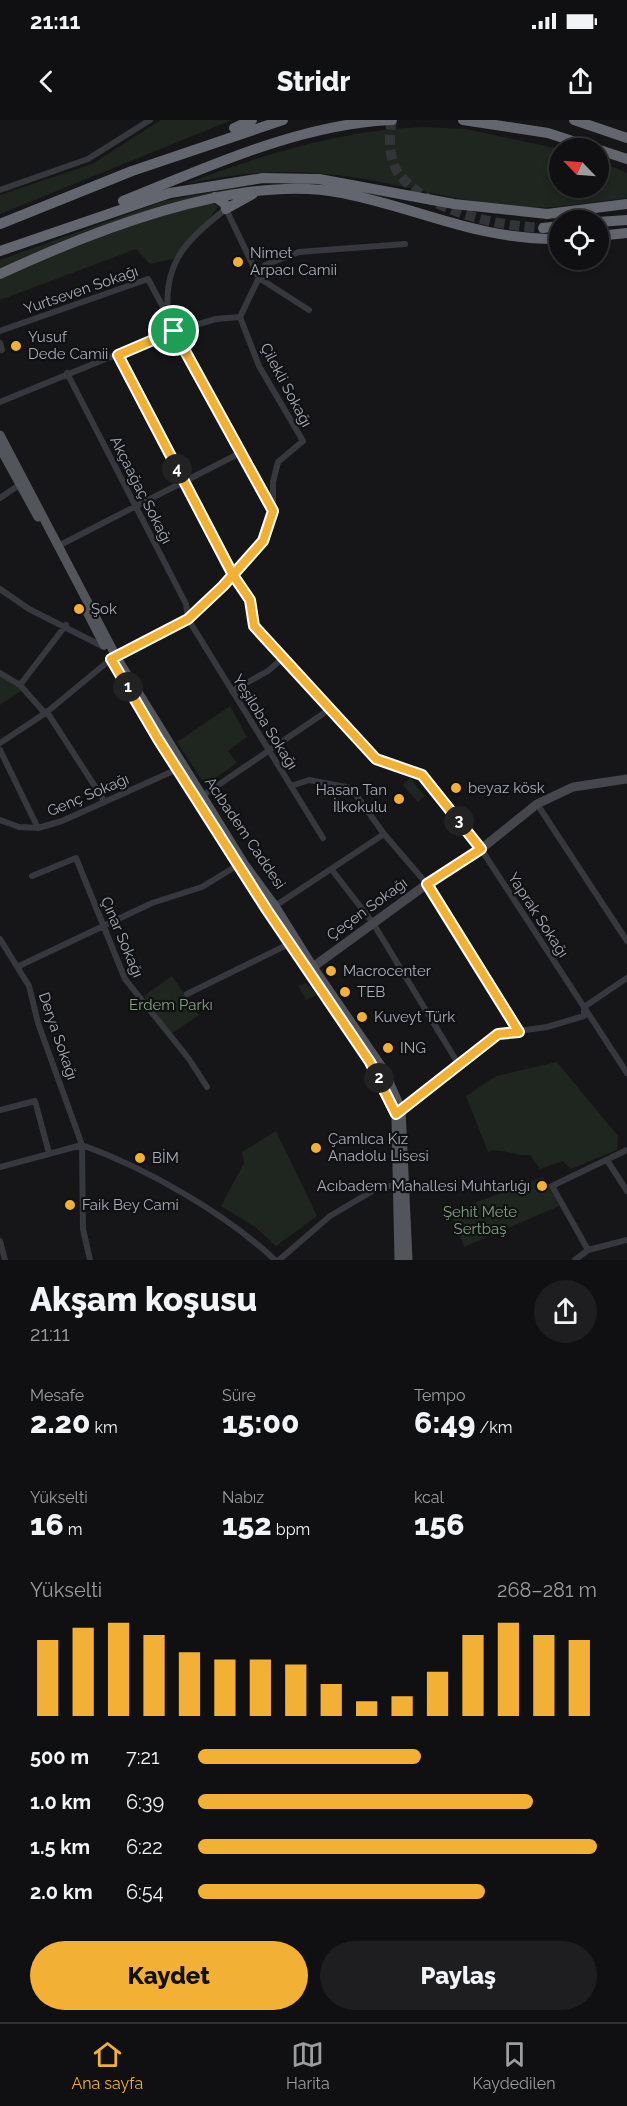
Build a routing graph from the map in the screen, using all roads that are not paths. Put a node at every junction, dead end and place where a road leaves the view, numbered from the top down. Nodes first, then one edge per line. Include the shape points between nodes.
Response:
1 (150, 120) edge
2 (252, 120) edge
3 (282, 120) edge
4 (392, 120) edge
5 (463, 120) edge
6 (574, 120) edge
7 (627, 138) edge
8 (185, 152) junction
9 (627, 159) edge
10 (262, 189) junction
11 (0, 190) edge
12 (215, 197) junction
13 (627, 204) edge
14 (226, 209) junction
15 (627, 220) edge
16 (609, 221) edge
17 (0, 224) edge
18 (543, 228) tunnel mouth
19 (549, 228) edge
20 (627, 228) edge
21 (609, 232) edge
22 (627, 233) edge
23 (609, 234) edge
24 (549, 239) edge
25 (405, 244) dead end
26 (0, 251) edge
27 (0, 274) edge
28 (259, 278) junction
29 (309, 310) dead end
30 (240, 317) junction
31 (0, 331) edge
32 (174, 331) junction
33 (118, 355) junction
34 (67, 373) junction
35 (0, 402) edge
36 (0, 435) edge
37 (0, 448) edge
38 (242, 452) junction
39 (184, 482) junction
40 (24, 483) junction
41 (0, 498) edge
42 (136, 506) junction
43 (273, 511) junction
44 (60, 545) junction
45 (233, 575) junction
46 (0, 589) edge
47 (188, 619) junction
48 (66, 625) junction
49 (94, 627) junction
50 (83, 633) junction
51 (105, 647) junction
52 (114, 658) junction
53 (283, 658) junction
54 (0, 673) edge
55 (20, 685) junction
56 (232, 691) junction
57 (330, 709) junction
58 (47, 712) junction
59 (0, 743) edge
60 (0, 750) edge
61 (269, 750) junction
62 (181, 768) junction
63 (627, 779) edge
64 (291, 786) junction
65 (202, 796) junction
66 (105, 802) junction
67 (537, 804) junction
68 (0, 820) edge
69 (38, 828) junction
70 (384, 834) junction
71 (323, 838) dead end
72 (481, 849) junction
73 (241, 865) junction
74 (332, 870) junction
75 (32, 876) dead end
76 (427, 884) junction
77 (275, 906) junction
78 (373, 923) junction
79 (104, 926) junction
80 (0, 939) edge
81 (627, 940) edge
82 (291, 943) junction
83 (18, 966) junction
84 (313, 967) junction
85 (627, 978) edge
86 (187, 994) dead end
87 (584, 1007) junction
88 (519, 1032) junction
89 (459, 1065) junction
90 (627, 1073) edge
91 (207, 1087) dead end
92 (0, 1110) edge
93 (398, 1112) junction
94 (82, 1145) junction
95 (627, 1150) edge
96 (49, 1153) junction
97 (607, 1160) junction
98 (0, 1167) edge
99 (399, 1186) junction
100 (627, 1191) edge
101 (0, 1240) edge
102 (627, 1240) edge
103 (588, 1250) junction
104 (5, 1260) edge
105 (90, 1260) edge
106 (277, 1260) edge
107 (399, 1260) edge
108 (408, 1260) edge
109 (575, 1260) edge

1 - 11 street via 88,159
2 - 8 highway
3 - 8 highway
4 - 26 highway via 314,132 260,149
5 - 9 highway via 548,133
6 - 7 highway
8 - 17 highway
10 - 12 highway
10 - 14 highway
10 - 24 highway via 324,189 477,232
12 - 14 highway
12 - 27 highway via 66,245
13 - 26 highway via 547,214 454,204 327,180 263,178 171,193
14 - 28 street
14 - 32 street via 186,244 174,261 167,286 167,306
15 - 16 highway
18 - 19 highway
20 - 21 highway
22 - 23 highway
25 - 28 street via 299,252 265,265
28 - 29 street
28 - 30 street
30 - 32 street via 216,319
30 - 43 street, Çilekli Sokağı via 259,366 303,441 278,462
31 - 32 street, Yurtseven Sokağı via 148,279
32 - 33 street
32 - 38 street
33 - 34 street
33 - 39 street
34 - 35 street
34 - 42 street, Akçaağaç Sokağı
36 - 40 main road, Acıbadem Caddesi
37 - 40 main road, Acıbadem Caddesi
38 - 39 street
38 - 43 street
39 - 42 street
39 - 45 street
40 - 41 street
40 - 44 main road, Acıbadem Caddesi
40 - 49 main road, Acıbadem Caddesi
42 - 44 street
42 - 47 street, Akçaağaç Sokağı via 186,604
43 - 45 street via 263,541
44 - 52 main road, Acıbadem Caddesi
45 - 47 street
45 - 53 street via 250,600 254,626
46 - 48 street via 29,609
47 - 52 street
47 - 56 street, Yeşiloba Sokağı
48 - 50 street
48 - 55 street
49 - 50 street
49 - 51 main road, Acıbadem Caddesi
50 - 51 street
51 - 52 main road, Acıbadem Caddesi
52 - 58 street
52 - 62 main road, Acıbadem Caddesi
53 - 56 street
53 - 57 street
54 - 55 street
55 - 58 street
56 - 61 street, Yeşiloba Sokağı
57 - 61 street
57 - 72 street, Yaprak Sokağı via 376,759 422,775
58 - 59 street
58 - 66 street
60 - 69 street
61 - 64 street, Yeşiloba Sokağı
61 - 65 street
62 - 65 main road, Acıbadem Caddesi
62 - 66 street, Genç Sokağı
62 - 73 main road, Acıbadem Caddesi
63 - 67 main road, Çeçen Sokağı via 573,787
64 - 70 street via 309,780 351,788
64 - 71 street, Yeşiloba Sokağı
65 - 73 main road, Acıbadem Caddesi
66 - 69 street, Genç Sokağı
67 - 72 main road, Çeçen Sokağı
67 - 81 street
68 - 69 street, Genç Sokağı
70 - 74 street
70 - 76 street
72 - 76 main road, Çeçen Sokağı
72 - 87 street, Yaprak Sokağı
73 - 77 main road, Acıbadem Caddesi
73 - 79 street via 207,884 152,903
73 - 82 main road, Acıbadem Caddesi
74 - 77 street
74 - 78 street
75 - 79 street, Çınar Sokağı via 76,858
76 - 78 main road, Çeçen Sokağı
76 - 88 street
77 - 84 main road, Acıbadem Caddesi
78 - 84 main road, Çeçen Sokağı
78 - 89 street
79 - 83 street
79 - 91 street, Çınar Sokağı via 125,980
80 - 83 street, Derya Sokağı
82 - 86 street
82 - 93 main road, Acıbadem Caddesi via 370,1062
83 - 94 street, Derya Sokağı via 29,986 38,1023
84 - 93 main road, Acıbadem Caddesi via 384,1070
85 - 87 street
87 - 88 street via 585,1016
87 - 90 street, Yaprak Sokağı
88 - 89 street via 498,1034
89 - 93 street
92 - 96 street via 35,1101
93 - 99 main road, Acıbadem Caddesi
93 - 108 main road, Acıbadem Caddesi
94 - 96 street
94 - 105 street, Derya Sokağı via 83,1229
94 - 106 street via 116,1157 212,1212 246,1233
95 - 97 street
96 - 98 street
97 - 100 street
97 - 103 street via 552,1186
99 - 106 street via 381,1186 330,1216
99 - 107 main road, Acıbadem Caddesi
101 - 104 street
102 - 103 street
103 - 109 street

